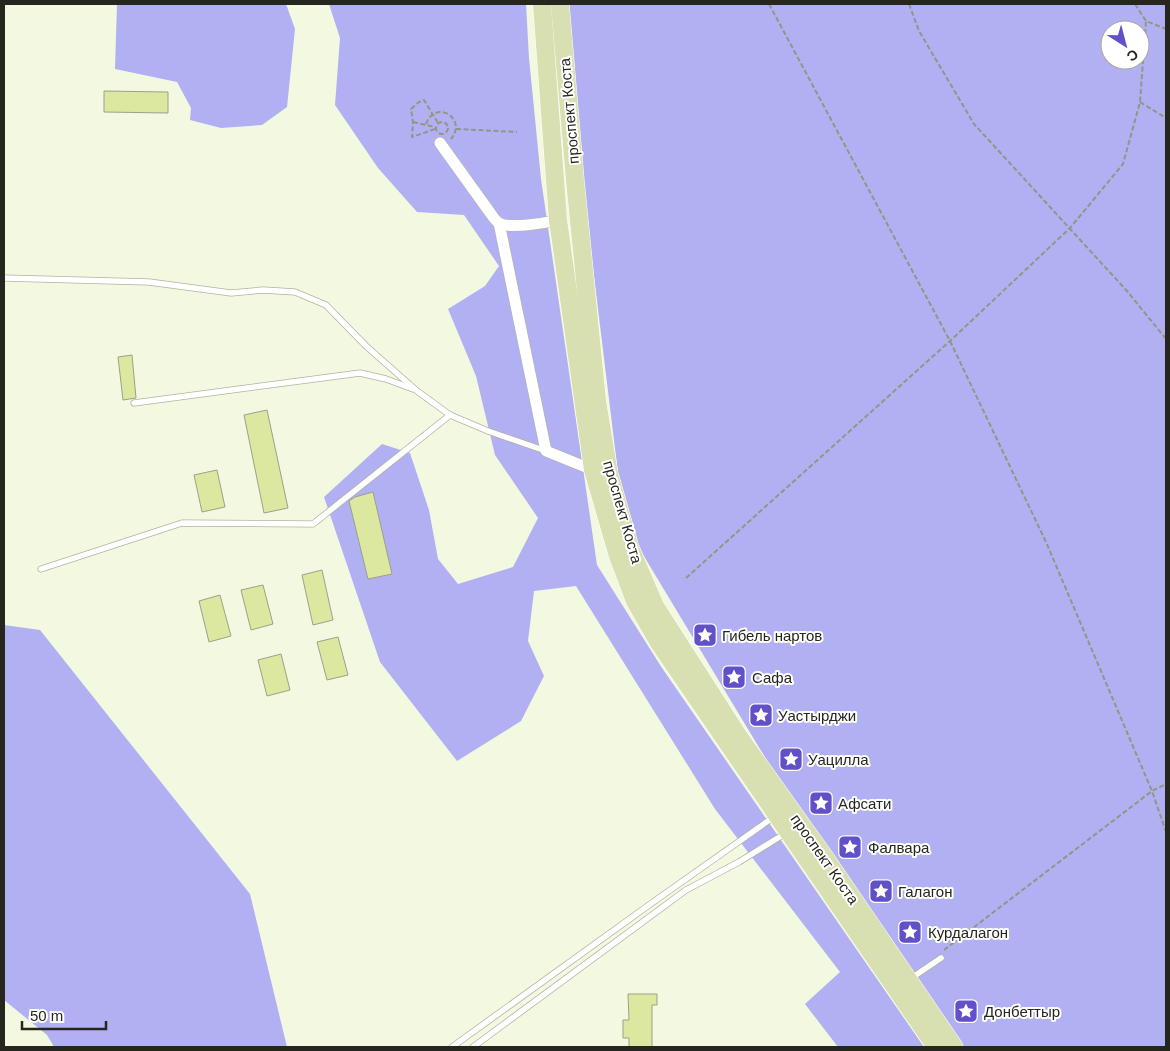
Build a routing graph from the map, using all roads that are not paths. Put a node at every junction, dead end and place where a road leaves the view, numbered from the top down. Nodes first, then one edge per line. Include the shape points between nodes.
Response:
1 (542, 4) edge
2 (560, 4) edge
3 (440, 143) road end
4 (558, 220) junction
5 (499, 223) junction
6 (4, 278) edge
7 (417, 391) junction
8 (134, 403) dead end
9 (450, 415) junction
10 (546, 451) junction
11 (593, 470) junction
12 (42, 569) dead end
13 (777, 815) junction
14 (788, 832) junction
15 (941, 955) road end
16 (908, 980) junction
17 (452, 1047) edge
18 (473, 1047) edge
19 (936, 1047) edge
20 (954, 1047) edge

1 - 4 main road, проспект Коста
2 - 16 main road, проспект Коста via 597,401 609,474 630,548 655,606 734,729
3 - 5 street
4 - 5 street via 511,225
4 - 11 main road, проспект Коста
5 - 10 street
6 - 7 lane via 149,282 231,293 294,292 326,305
7 - 8 lane via 360,373
7 - 9 lane
9 - 10 lane
9 - 12 lane via 313,524 182,523
10 - 11 street
11 - 13 main road, проспект Коста via 635,601 659,643
13 - 14 main road, проспект Коста
13 - 17 lane
14 - 18 lane via 679,895
14 - 19 main road, проспект Коста
15 - 16 lane
16 - 20 main road, проспект Коста

